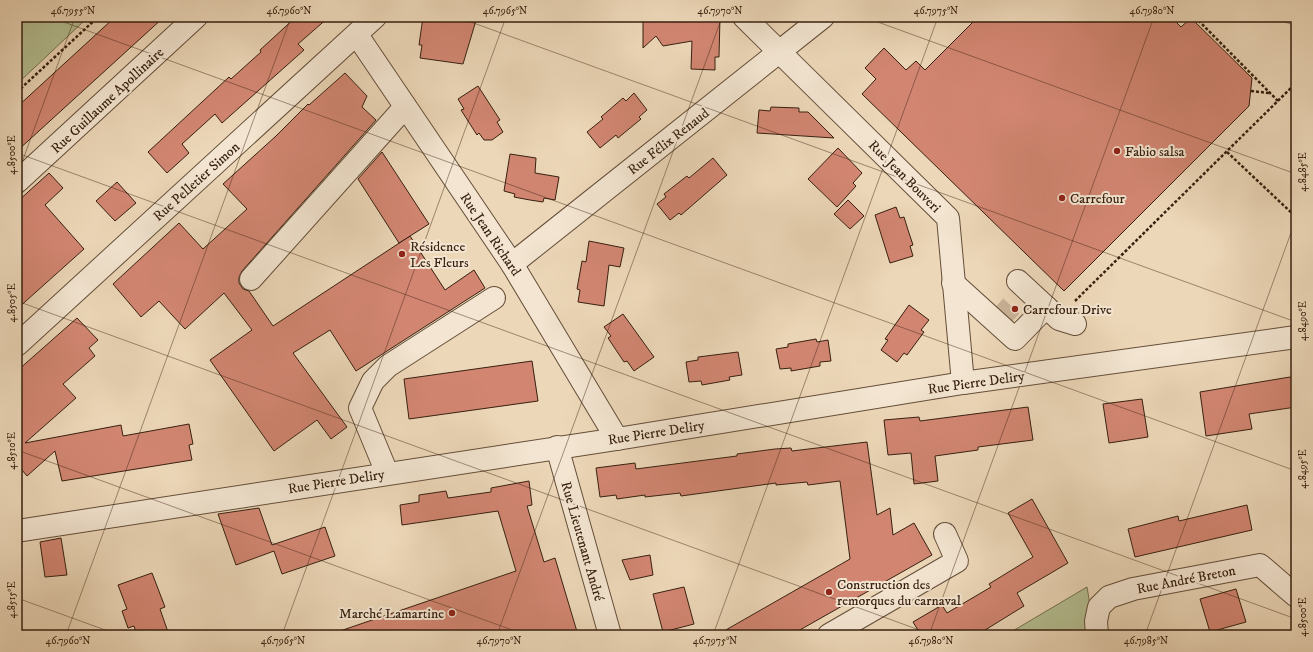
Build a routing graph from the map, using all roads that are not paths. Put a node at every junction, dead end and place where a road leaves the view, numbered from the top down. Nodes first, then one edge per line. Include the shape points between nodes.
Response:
1 (196, 17) edge
2 (375, 17) edge
3 (744, 17) edge
4 (823, 17) edge
5 (356, 35) junction
6 (780, 52) junction
7 (405, 107) junction
8 (17, 182) edge
9 (512, 264) junction
10 (251, 279) dead end
11 (1018, 281) dead end
12 (953, 283) junction
13 (494, 298) dead end
14 (1046, 306) junction
15 (1075, 324) road end
16 (1296, 337) edge
17 (17, 345) edge
18 (963, 383) junction
19 (617, 439) junction
20 (557, 447) junction
21 (386, 473) junction
22 (17, 531) edge
23 (945, 534) dead end
24 (1296, 596) edge
25 (610, 635) edge
26 (829, 635) edge
27 (1097, 635) edge

1 - 8 street, Rue Guillaume Apollinaire
2 - 5 street, Rue Pelletier Simon
3 - 6 street, Rue Jean Bouveri
4 - 6 street, Rue Félix Renaud
5 - 7 street, Rue Jean Richard
5 - 17 street, Rue Pelletier Simon
6 - 9 street, Rue Félix Renaud
6 - 12 street, Rue Jean Bouveri via 948,218
7 - 9 street, Rue Jean Richard
7 - 10 street
9 - 19 street, Rue Jean Richard
11 - 14 street
12 - 14 street via 1015,339
12 - 18 street, Rue Jean Bouveri
13 - 21 street via 388,366 373,381 360,408
14 - 15 street via 1059,319
16 - 18 street, Rue Pierre Deliry
18 - 19 street, Rue Pierre Deliry
19 - 20 street, Rue Pierre Deliry
20 - 21 street, Rue Pierre Deliry
20 - 25 street, Rue Lieutenant André
21 - 22 street, Rue Pierre Deliry
23 - 26 street via 958,561
24 - 27 street, Rue André Breton via 1260,565 1133,589 1109,597 1099,607

